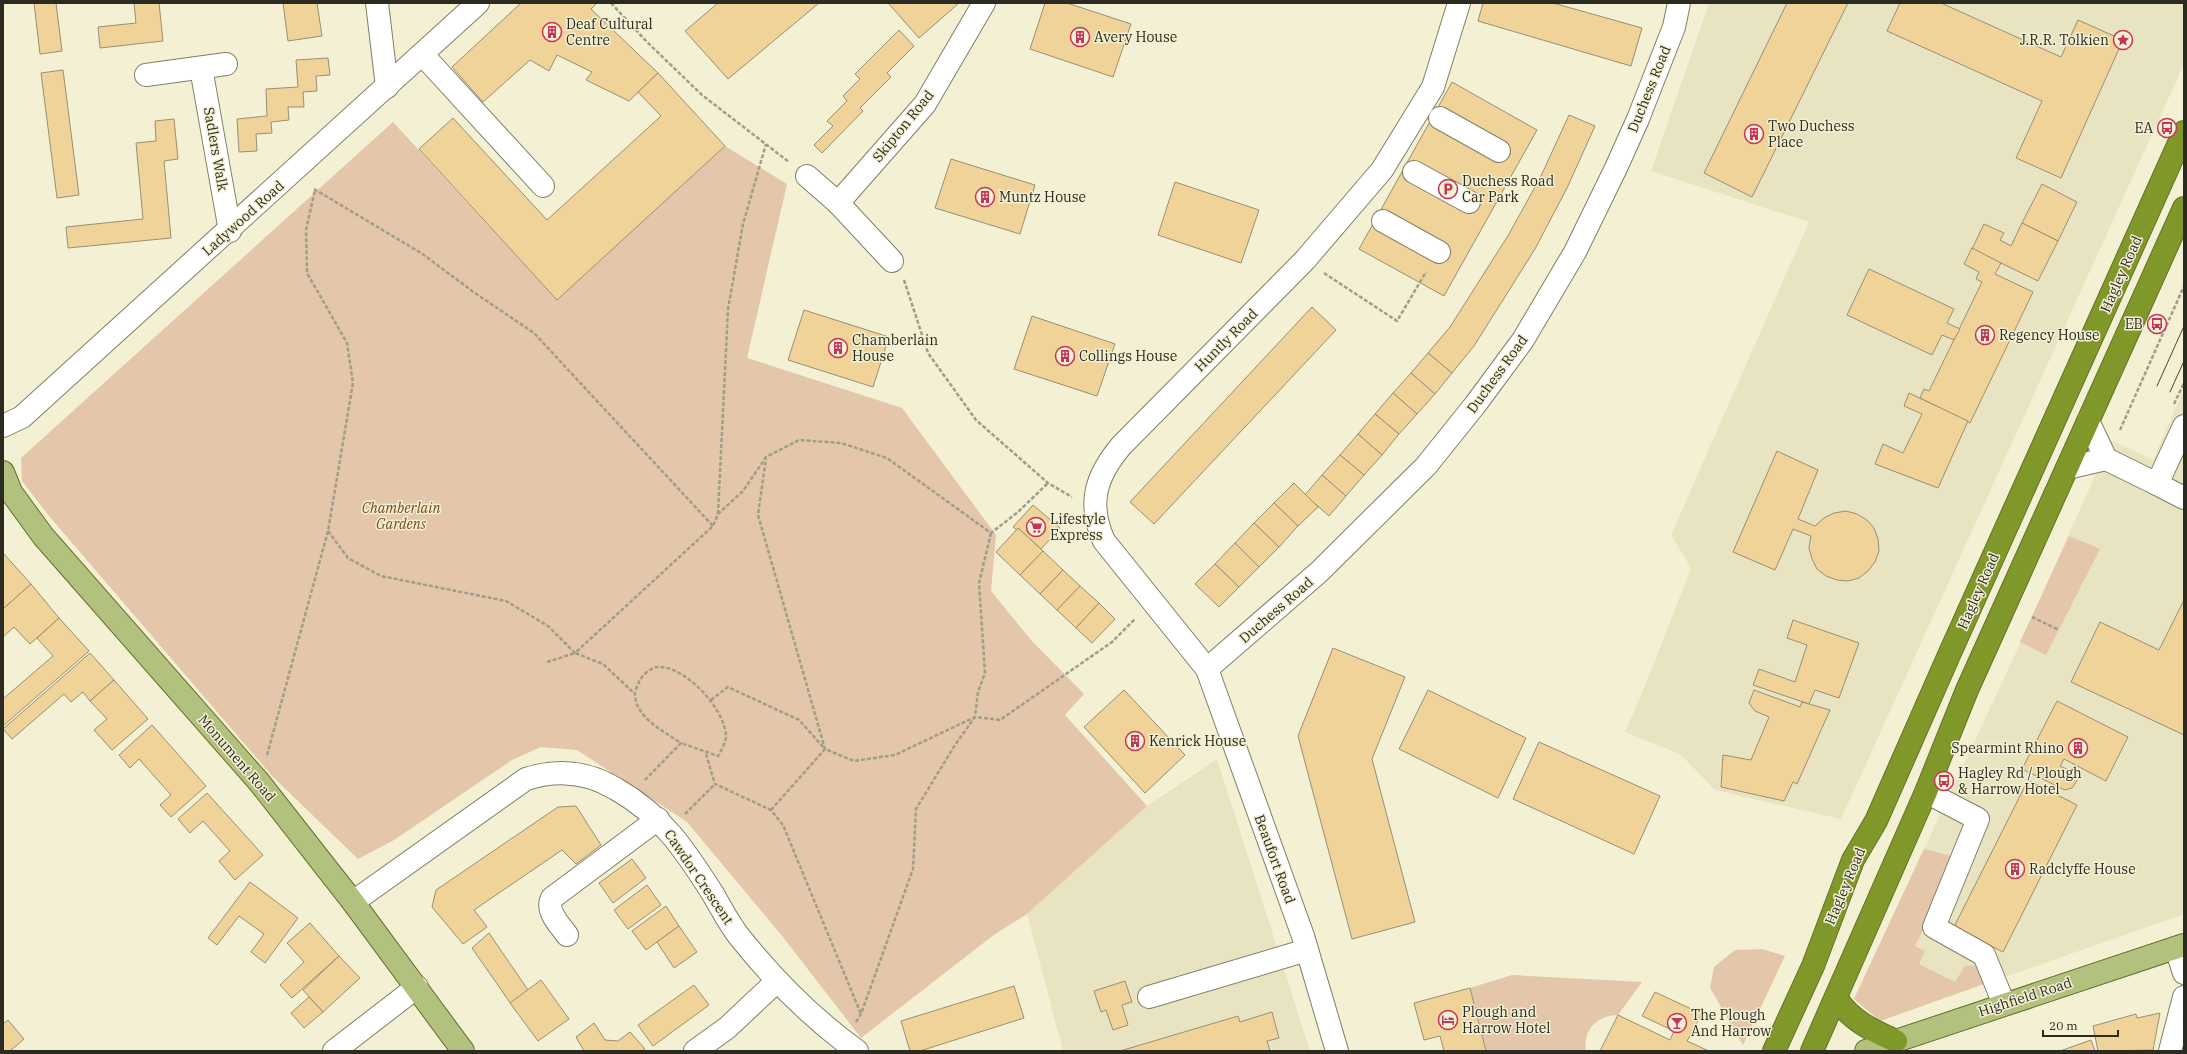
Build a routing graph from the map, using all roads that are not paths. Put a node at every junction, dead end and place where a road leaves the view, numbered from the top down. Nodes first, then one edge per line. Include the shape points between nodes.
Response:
1 (377, 3) edge
2 (478, 3) edge
3 (984, 3) edge
4 (1459, 3) edge
5 (1679, 3) edge
6 (422, 54) junction
7 (226, 64) dead end
8 (201, 68) junction
9 (146, 75) dead end
10 (387, 87) junction
11 (1440, 118) dead end
12 (2184, 132) edge
13 (1499, 151) dead end
14 (1414, 172) dead end
15 (807, 176) road end
16 (543, 186) dead end
17 (1469, 202) dead end
18 (838, 203) junction
19 (2184, 208) edge
20 (1383, 221) dead end
21 (230, 230) junction
22 (1439, 252) dead end
23 (892, 261) road end
24 (2088, 421) junction
25 (3, 426) edge
26 (2184, 426) edge
27 (2106, 459) junction
28 (2067, 468) junction
29 (3, 472) edge
30 (2157, 484) junction
31 (7, 496) edge
32 (2184, 498) edge
33 (1207, 669) junction
34 (1926, 792) junction
35 (664, 825) junction
36 (353, 902) junction
37 (567, 936) dead end
38 (2180, 947) edge
39 (1307, 950) junction
40 (2184, 973) edge
41 (777, 981) junction
42 (417, 988) junction
43 (1149, 997) dead end
44 (2184, 997) edge
45 (1836, 998) junction
46 (2004, 1004) junction
47 (1896, 1041) junction
48 (851, 1046) edge
49 (334, 1051) edge
50 (463, 1051) edge
51 (695, 1051) edge
52 (1337, 1051) edge
53 (1774, 1051) edge
54 (1812, 1051) edge
55 (1866, 1051) edge
56 (2170, 1051) edge

1 - 10 street
2 - 6 street, Ladywood Road
3 - 18 street, Skipton Road via 924,104
4 - 33 street, Huntly Road via 1433,87 1382,170 1305,260 1122,446 1107,463 1099,480 1096,509 1098,526 1104,541
5 - 33 street, Duchess Road via 1674,27 1616,168 1575,252 1523,340 1426,466 1319,572
6 - 10 street, Ladywood Road
6 - 16 street
7 - 8 street
8 - 9 street
8 - 21 street, Sadlers Walk
10 - 21 street, Ladywood Road
11 - 13 street
12 - 53 highway, Hagley Road via 1876,821 1854,860 1813,966
14 - 17 street
15 - 18 street
18 - 23 street
19 - 24 highway
20 - 22 street
21 - 25 street, Ladywood Road via 22,417
24 - 27 street
24 - 28 highway
26 - 30 street
27 - 28 street
27 - 30 street
28 - 34 highway via 1967,690
29 - 31 main road, Monument Road
30 - 32 street
31 - 36 main road, Monument Road via 259,782
33 - 39 street, Beaufort Road
34 - 45 highway
34 - 46 street via 1978,819 1934,927 1984,955
35 - 36 street, Cawdor Crescent via 645,806 607,783 579,774 555,773 526,779
35 - 37 street via 552,898 549,907 551,913
35 - 41 street, Cawdor Crescent via 701,876 737,933
36 - 42 main road, Monument Road
38 - 40 street
38 - 46 main road, Highfield Road
39 - 43 street
39 - 52 street, Beaufort Road
41 - 48 street, Cawdor Crescent
41 - 51 street via 727,1028
42 - 49 street
42 - 50 main road, Monument Road
44 - 56 street
45 - 47 highway via 1846,1013 1872,1031
45 - 54 highway
46 - 47 main road, Highfield Road
47 - 55 main road, Highfield Road

